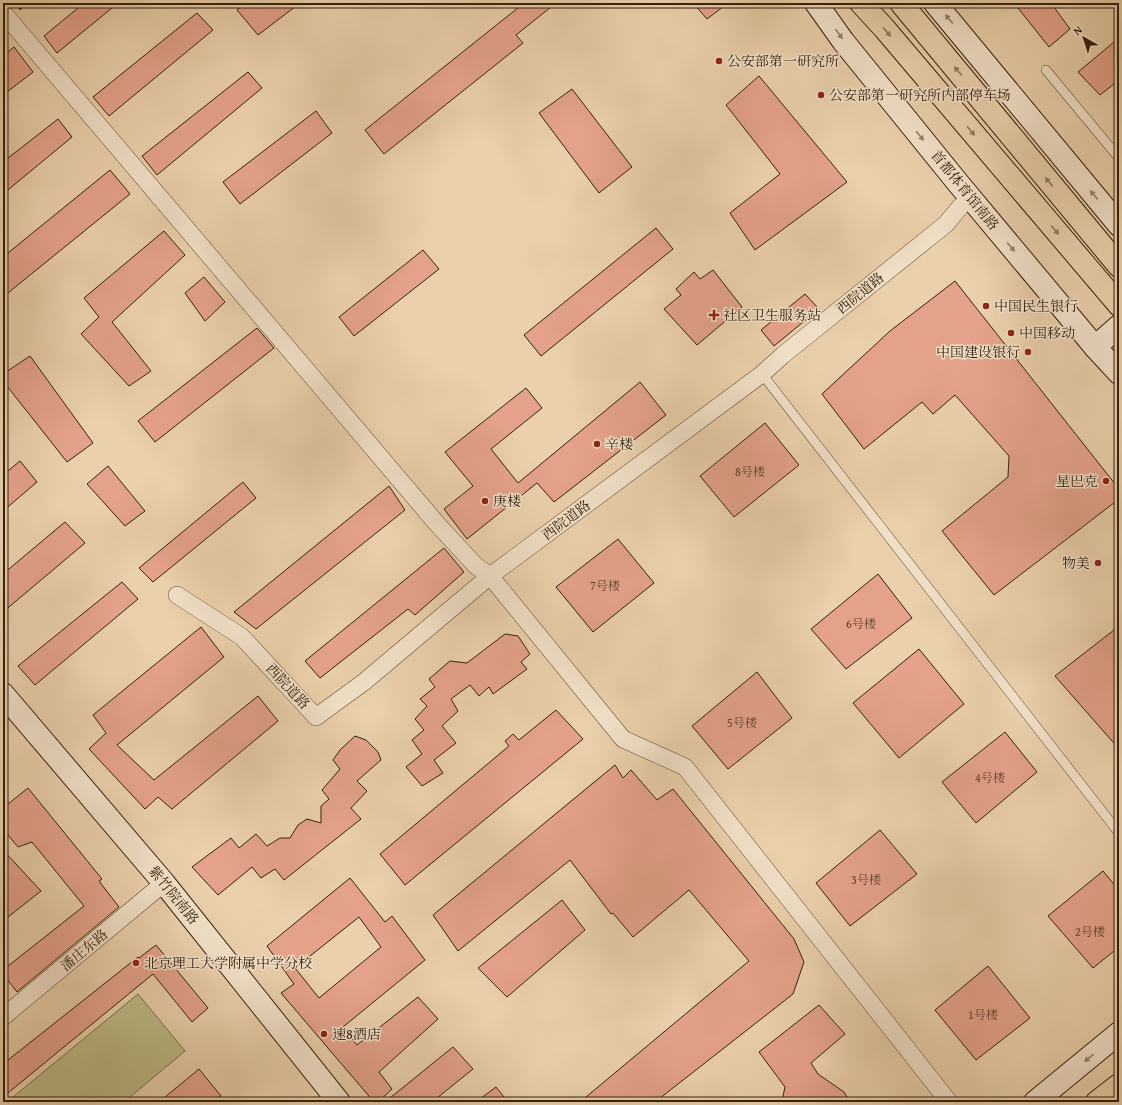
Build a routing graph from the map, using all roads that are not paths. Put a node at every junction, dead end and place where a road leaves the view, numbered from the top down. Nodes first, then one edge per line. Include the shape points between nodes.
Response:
1 (816, 3) edge
2 (861, 3) edge
3 (901, 3) edge
4 (935, 3) edge
5 (3, 15) edge
6 (1046, 70) dead end
7 (1119, 158) edge
8 (961, 206) dead end
9 (1119, 225) edge
10 (1119, 266) edge
11 (1119, 305) edge
12 (1119, 326) edge
13 (1095, 347) junction
14 (1119, 373) edge
15 (762, 374) junction
16 (490, 576) junction
17 (176, 595) dead end
18 (3, 694) edge
19 (1119, 833) edge
20 (164, 883) junction
21 (3, 1017) edge
22 (1119, 1033) edge
23 (1119, 1084) edge
24 (339, 1102) edge
25 (949, 1102) edge
26 (1035, 1102) edge
27 (1097, 1102) edge

1 -> 13 street, 首都体育馆南路 via 958,183
2 -> 11 main road
10 -> 3 main road
9 -> 4 street
5 - 16 street via 438,525 476,566
6 - 7 lane
8 - 15 street, 西院道路 via 946,224
12 - 13 street
13 - 14 street, 首都体育馆南路
15 - 16 street, 西院道路
15 - 19 lane
16 - 17 street, 西院道路 via 364,682 316,717 242,637
16 - 25 street via 623,739 685,767
18 - 20 street, 紫竹院南路
20 - 21 street, 潘庄东路
20 - 24 street, 紫竹院南路
22 -> 26 street
23 - 27 main road

